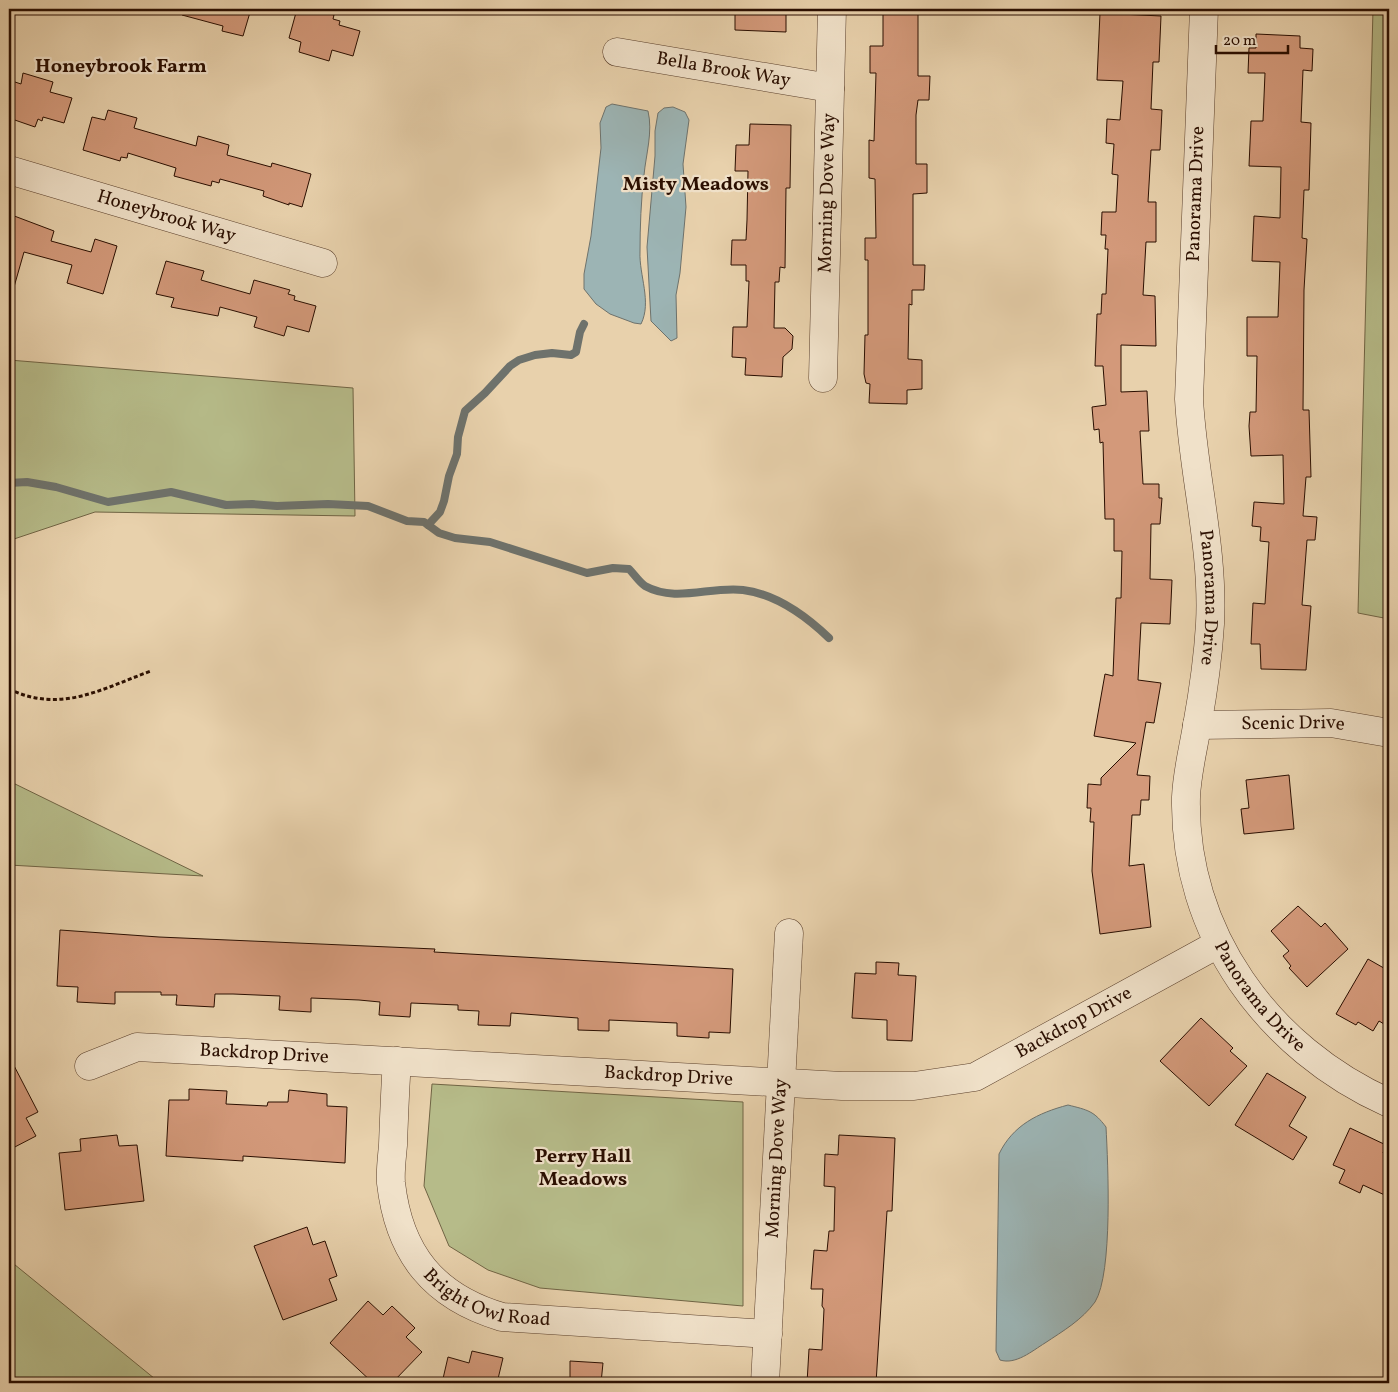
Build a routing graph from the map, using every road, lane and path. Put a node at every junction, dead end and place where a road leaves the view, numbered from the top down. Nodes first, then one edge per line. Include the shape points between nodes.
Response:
1 (832, 9) edge
2 (1204, 9) edge
3 (617, 52) dead end
4 (830, 88) junction
5 (9, 170) edge
6 (323, 263) dead end
7 (823, 378) dead end
8 (151, 670) dead end
9 (9, 688) edge
10 (1197, 725) junction
11 (1389, 734) edge
12 (789, 933) dead end
13 (1218, 944) junction
14 (397, 1061) junction
15 (89, 1066) dead end
16 (781, 1081) junction
17 (1389, 1103) edge
18 (768, 1334) junction
19 (765, 1383) edge

1 - 4 street, Morning Dove Way
2 - 10 street, Panorama Drive via 1189,399 1191,441 1208,563 1210,624
3 - 4 street, Bella Brook Way
4 - 7 street, Morning Dove Way
5 - 6 street, Honeybrook Way
8 - 9 path via 70,700 42,700
10 - 11 street, Scenic Drive via 1332,723
10 - 13 street, Panorama Drive via 1187,787 1188,829 1200,895
12 - 16 street, Morning Dove Way
13 - 16 street, Backdrop Drive via 975,1077 914,1086 842,1086
13 - 17 street, Panorama Drive via 1240,981 1292,1041 1351,1084
14 - 15 street, Backdrop Drive via 137,1047
14 - 16 street, Backdrop Drive
14 - 18 street, Bright Owl Road via 391,1182 398,1217 411,1253 431,1277 457,1299 502,1317
16 - 18 street, Morning Dove Way
18 - 19 street, Morning Dove Way

